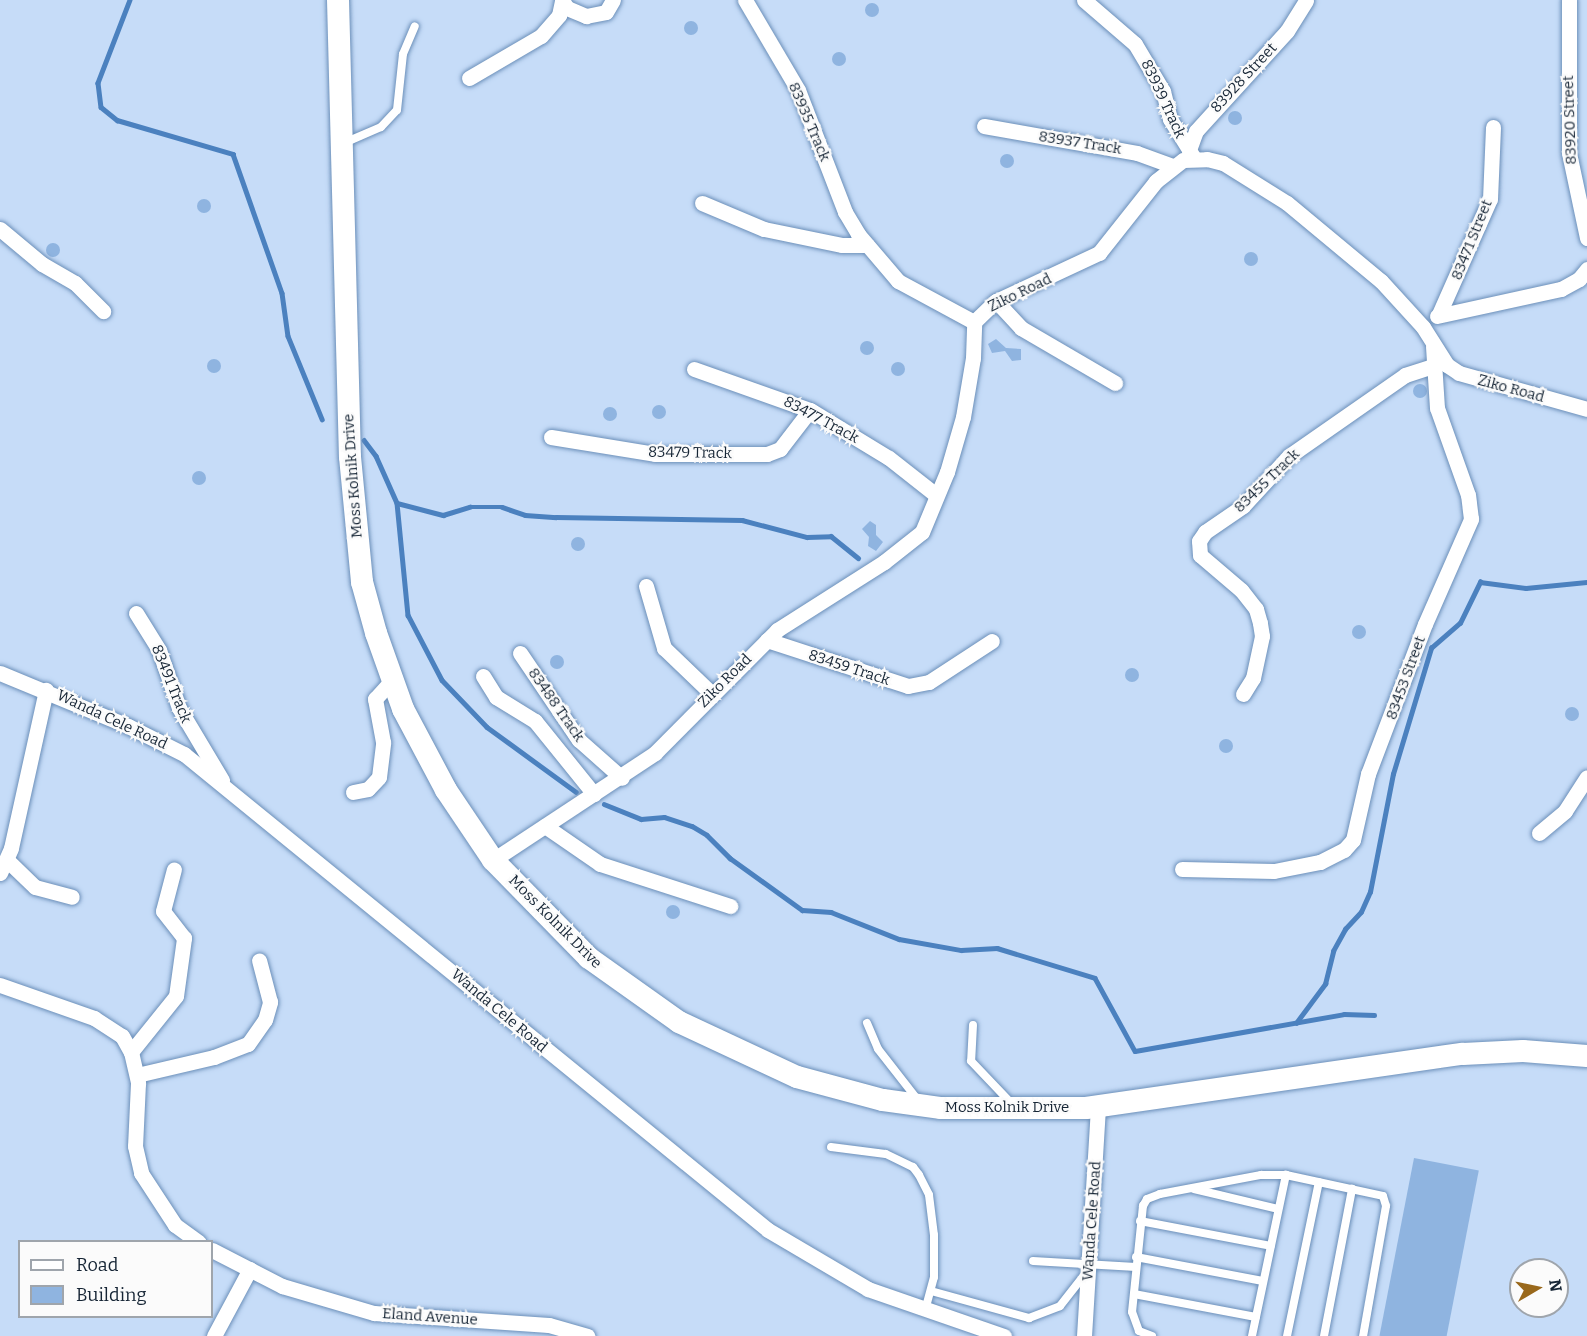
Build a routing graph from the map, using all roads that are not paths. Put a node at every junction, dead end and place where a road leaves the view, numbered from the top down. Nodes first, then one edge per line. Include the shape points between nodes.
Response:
1 (338, 0) edge
2 (562, 0) edge
3 (613, 0) edge
4 (745, 0) edge
5 (1084, 0) edge
6 (1306, 0) edge
7 (1569, 0) edge
8 (415, 26) dead end
9 (469, 78) dead end
10 (984, 126) dead end
11 (1493, 127) dead end
12 (340, 145) junction
13 (1191, 154) junction
14 (1173, 166) junction
15 (702, 203) dead end
16 (0, 229) edge
17 (1587, 238) edge
18 (867, 245) junction
19 (1587, 269) edge
20 (996, 301) junction
21 (103, 311) dead end
22 (1439, 314) junction
23 (974, 322) junction
24 (1423, 327) junction
25 (1433, 346) junction
26 (1432, 366) junction
27 (693, 369) dead end
28 (1115, 382) dead end
29 (1587, 409) edge
30 (810, 410) junction
31 (551, 437) dead end
32 (936, 495) junction
33 (646, 586) dead end
34 (136, 613) dead end
35 (767, 640) junction
36 (992, 641) dead end
37 (520, 653) dead end
38 (0, 673) edge
39 (483, 676) dead end
40 (392, 680) junction
41 (46, 690) junction
42 (711, 693) junction
43 (1243, 694) dead end
44 (1587, 777) edge
45 (622, 778) junction
46 (225, 785) junction
47 (353, 792) dead end
48 (594, 794) junction
49 (545, 826) junction
50 (1539, 833) dead end
51 (493, 860) junction
52 (3, 866) edge
53 (174, 869) dead end
54 (1182, 869) dead end
55 (72, 897) dead end
56 (730, 906) dead end
57 (259, 960) dead end
58 (0, 985) edge
59 (867, 1023) dead end
60 (973, 1025) dead end
61 (131, 1052) junction
62 (1587, 1056) edge
63 (137, 1075) junction
64 (923, 1106) junction
65 (1098, 1107) junction
66 (1018, 1110) junction
67 (831, 1147) dead end
68 (1286, 1175) junction
69 (1319, 1182) junction
70 (1192, 1189) junction
71 (1352, 1189) junction
72 (1278, 1209) junction
73 (1140, 1221) junction
74 (195, 1240) edge
75 (1270, 1246) junction
76 (213, 1250) edge
77 (1136, 1257) junction
78 (1033, 1262) dead end
79 (1090, 1265) junction
80 (1136, 1267) junction
81 (250, 1269) junction
82 (1263, 1281) junction
83 (931, 1291) junction
84 (1134, 1294) junction
85 (925, 1311) junction
86 (1256, 1317) junction
87 (515, 1329) edge
88 (554, 1330) edge
89 (214, 1336) edge
90 (587, 1336) edge
91 (1004, 1336) edge
92 (1084, 1336) edge
93 (1152, 1336) edge
94 (1252, 1336) edge
95 (1287, 1336) edge
96 (1324, 1336) edge
97 (1363, 1336) edge

1 - 12 main road, Moss Kolnik Drive
2 - 3 street via 567,8 586,16 606,12
2 - 9 street via 559,15 541,36
4 - 18 street, 83935 Track via 798,90 845,212
5 - 13 street, 83939 Track via 1135,44
6 - 13 street, 83928 Street via 1287,31 1196,131
7 - 17 street, 83920 Street via 1569,153
8 - 12 lane via 403,54 397,110 381,127
10 - 14 street, 83937 Track via 1137,153
11 - 22 street, 83471 Street via 1490,199
12 - 40 main road, Moss Kolnik Drive via 343,303 357,536 362,582
13 - 14 street, Ziko Road
13 - 24 street, Ziko Road via 1239,170 1287,203 1381,281
14 - 20 street, Ziko Road via 1140,200 1099,254
15 - 18 street via 764,229 842,245
16 - 21 street via 42,264 75,283
18 - 23 street, 83935 Track via 898,281
19 - 22 street via 1579,279 1561,289
20 - 23 street, Ziko Road
20 - 28 street via 1021,328
22 - 24 street
23 - 32 street, Ziko Road via 974,358 963,417
24 - 25 street, Ziko Road
25 - 26 street, 83453 Street
25 - 29 street, Ziko Road via 1447,364 1478,381
26 - 43 street, 83455 Track via 1405,375 1289,456 1243,506 1205,532 1199,541 1200,555 1241,590 1256,609 1262,636 1253,678
26 - 54 street, 83453 Street via 1437,408 1468,495 1471,519 1425,624 1368,774 1353,840 1344,850 1320,862 1274,871
27 - 30 street, 83477 Track
30 - 31 street, 83479 Track via 780,449 767,454 655,454
30 - 32 street, 83477 Track via 889,458
32 - 35 street, Ziko Road via 922,532 911,543 798,614
33 - 42 street via 664,648
34 - 46 street, 83491 Track via 159,650 179,708
35 - 36 street, 83459 Track via 908,686 929,681
35 - 42 street, Ziko Road
37 - 45 street, 83488 Track via 579,740
38 - 41 street, Wanda Cele Road
39 - 48 street via 496,697 535,721
40 - 47 street via 375,699 383,742 379,777 368,789
40 - 51 main road, Moss Kolnik Drive via 403,710 446,790
41 - 46 street, Wanda Cele Road via 184,754
41 - 52 street
42 - 45 street, Ziko Road via 655,753
44 - 50 street via 1565,811
45 - 48 street, Ziko Road
46 - 85 street, Wanda Cele Road via 768,1230 868,1289
48 - 49 street, Ziko Road
49 - 51 street, Ziko Road
49 - 56 street via 600,864
51 - 64 main road, Moss Kolnik Drive via 589,958 624,987 679,1022 797,1077 883,1100
52 - 55 street via 35,887
53 - 61 street via 163,911 184,938 176,996
57 - 63 street via 270,1002 266,1020 248,1044 214,1057
58 - 61 street via 94,1018 122,1036
59 - 64 lane via 878,1049
60 - 66 lane via 970,1061
61 - 63 street
62 - 65 main road, Moss Kolnik Drive via 1523,1051 1413,1058
63 - 74 street via 135,1146 141,1173 175,1225
64 - 66 main road, Moss Kolnik Drive
65 - 66 main road, Moss Kolnik Drive
65 - 79 street, Wanda Cele Road
67 - 83 lane via 886,1154 913,1167 919,1175 928,1195 934,1235
68 - 69 lane
68 - 70 lane via 1239,1177
68 - 72 lane
69 - 71 lane
69 - 95 lane
70 - 72 lane
70 - 73 lane via 1147,1199
71 - 96 lane
71 - 97 lane via 1376,1192 1386,1202
72 - 75 lane
73 - 75 lane
73 - 77 lane
75 - 82 lane
76 - 81 street, Eland Avenue
77 - 80 lane
77 - 82 lane
78 - 79 lane
79 - 80 lane
79 - 83 lane via 1060,1306 1029,1318
79 - 92 street, Wanda Cele Road
80 - 84 lane
81 - 87 street, Eland Avenue via 282,1286 374,1313
81 - 89 street
82 - 86 lane
83 - 85 lane
84 - 86 lane
84 - 93 lane via 1134,1324
85 - 91 street, Wanda Cele Road
86 - 94 lane
87 - 88 street, Eland Avenue
88 - 90 street, Eland Avenue

